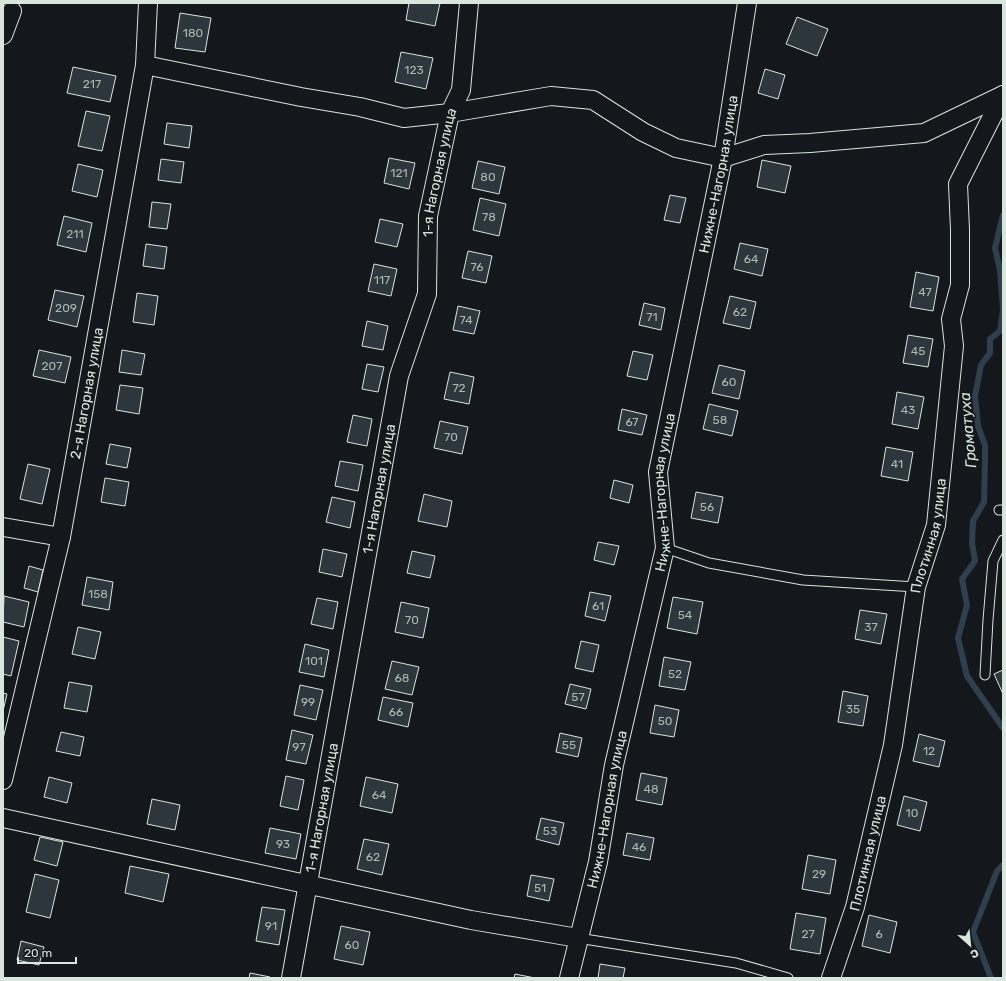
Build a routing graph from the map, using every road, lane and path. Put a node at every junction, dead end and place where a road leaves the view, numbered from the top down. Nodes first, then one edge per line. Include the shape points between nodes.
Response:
1 (148, 3) edge
2 (469, 3) edge
3 (747, 3) edge
4 (12, 11) dead end
5 (3, 34) edge
6 (145, 65) junction
7 (1003, 95) edge
8 (450, 113) junction
9 (723, 158) junction
10 (3, 527) edge
11 (61, 537) junction
12 (1003, 540) edge
13 (665, 548) junction
14 (916, 587) junction
15 (985, 675) dead end
16 (3, 780) edge
17 (3, 818) edge
18 (309, 885) junction
19 (578, 938) junction
20 (291, 978) edge
21 (569, 978) edge
22 (788, 978) edge
23 (831, 978) edge

1 - 6 street, 2-я Нагорная улица
2 - 8 street, 1-я Нагорная улица via 461,90
3 - 9 street, Нижне-Нагорная улица
4 - 5 street
6 - 8 street via 404,118
6 - 11 street, 2-я Нагорная улица
7 - 9 street via 924,133 764,145
7 - 14 street, Плотинная улица via 958,184 960,285 951,319 954,346 936,526
8 - 9 street via 551,96 593,100 643,132 676,148
8 - 18 street, 1-я Нагорная улица via 428,216 427,294 399,376
9 - 13 street, Нижне-Нагорная улица via 658,472
10 - 11 street
11 - 16 street, 2-я Нагорная улица
12 - 15 lane via 994,561
13 - 14 lane via 708,563 803,580
13 - 19 street, Нижне-Нагорная улица via 614,765 598,862
14 - 23 street, Плотинная улица via 893,745 855,907
17 - 18 street
18 - 19 street via 470,920
18 - 20 street, 1-я Нагорная улица
19 - 21 street, Нижне-Нагорная улица
19 - 22 lane via 736,964

